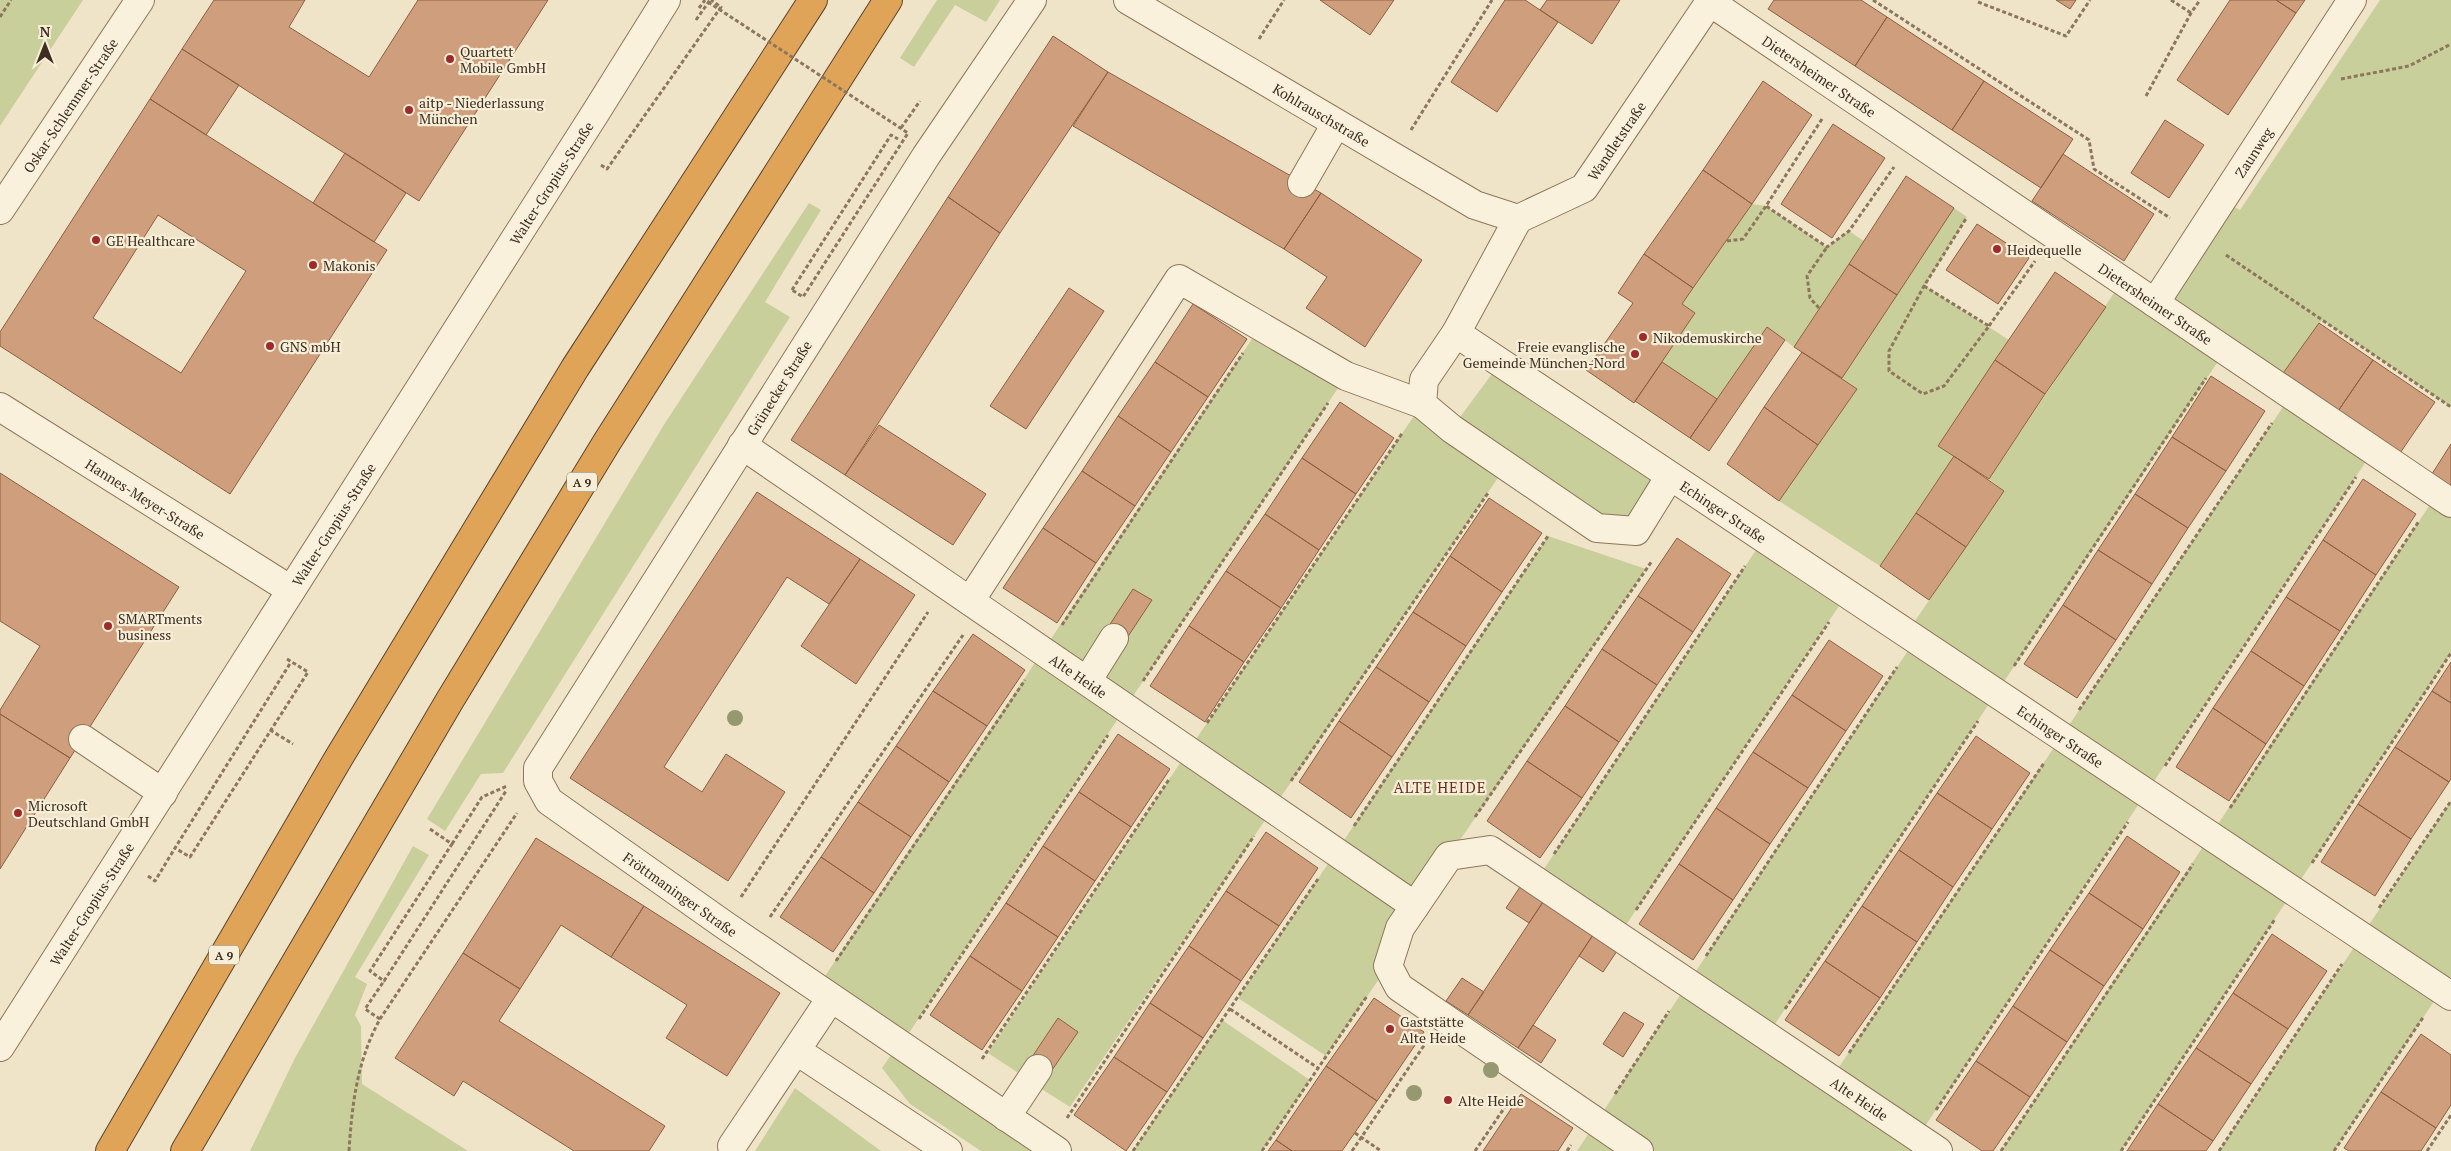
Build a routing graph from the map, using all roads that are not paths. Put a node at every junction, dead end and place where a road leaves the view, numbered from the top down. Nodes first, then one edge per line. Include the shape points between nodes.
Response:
1 (140, 0) edge
2 (666, 0) edge
3 (813, 0) edge
4 (888, 0) edge
5 (1032, 0) edge
6 (1128, 0) edge
7 (2352, 0) edge
8 (1710, 1) edge
9 (1336, 124) junction
10 (1302, 183) dead end
11 (0, 210) edge
12 (1518, 220) junction
13 (2155, 303) junction
14 (1456, 333) junction
15 (1422, 404) junction
16 (0, 407) edge
17 (742, 445) junction
18 (1670, 476) junction
19 (2444, 498) edge
20 (292, 590) junction
21 (976, 605) junction
22 (1114, 638) dead end
23 (1087, 681) junction
24 (83, 739) dead end
25 (538, 781) joint
26 (163, 793) junction
27 (1415, 906) junction
28 (824, 993) junction
29 (2446, 993) edge
30 (0, 1047) edge
31 (797, 1051) junction
32 (1038, 1070) dead end
33 (1006, 1117) junction
34 (1928, 1144) edge
35 (732, 1146) dead end
36 (1053, 1148) edge
37 (110, 1151) edge
38 (185, 1151) edge
39 (948, 1151) edge
40 (1639, 1151) edge

1 - 11 street, Oskar-Schlemmer-Straße
2 - 20 street, Walter-Gropius-Straße
3 - 37 highway, A 9 via 575,368 338,759
4 - 38 highway, A 9 via 602,450 440,717
5 - 17 street, Grünecker Straße via 926,156
6 - 9 street, Kohlrauschstraße
7 - 13 street, Zaunweg
8 - 12 street, Wandletstraße via 1584,188
8 - 13 street, Dietersheimer Straße
9 - 10 street
9 - 12 street, Kohlrauschstraße via 1474,205
12 - 14 street
13 - 19 street, Dietersheimer Straße
14 - 15 street via 1424,380
14 - 18 street, Echinger Straße
15 - 18 street, Echinger Straße via 1597,528 1636,531
15 - 21 street, Echinger Straße via 1346,376 1179,279
16 - 20 street, Hannes-Meyer-Straße
17 - 21 street, Alte Heide
17 - 25 street, Grünecker Straße via 538,768
18 - 29 street, Echinger Straße
20 - 26 street, Walter-Gropius-Straße
21 - 23 street, Alte Heide
22 - 23 street
23 - 27 street, Alte Heide
24 - 26 street
25 - 28 street, Fröttmaninger Straße via 549,801
26 - 30 street, Walter-Gropius-Straße
27 - 34 street, Alte Heide via 1449,856 1490,850
27 - 40 street via 1400,928 1388,966 1399,987
28 - 31 street
28 - 33 street, Fröttmaninger Straße
31 - 35 street
31 - 39 street
32 - 33 street
33 - 36 street, Fröttmaninger Straße

